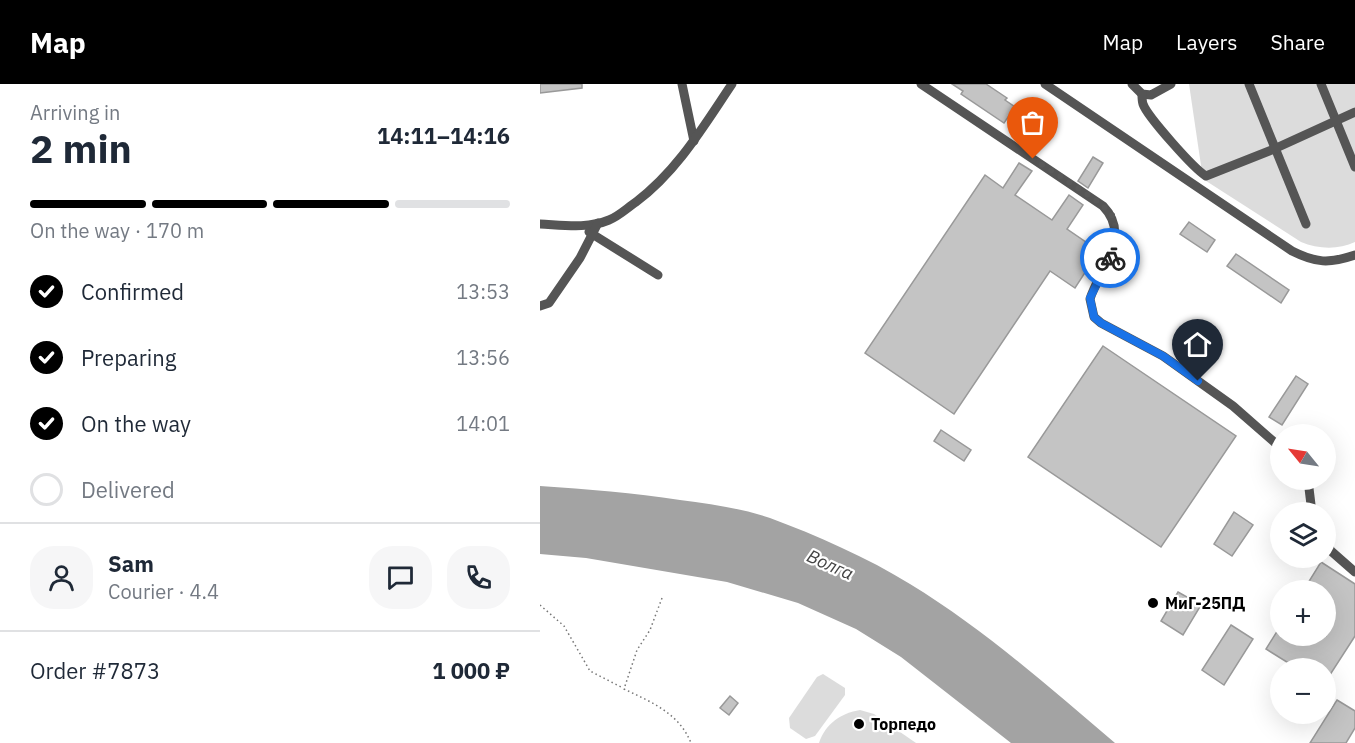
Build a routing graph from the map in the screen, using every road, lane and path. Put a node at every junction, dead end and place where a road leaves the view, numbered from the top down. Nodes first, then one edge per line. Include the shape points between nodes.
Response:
1 (682, 84) edge
2 (732, 84) edge
3 (921, 84) edge
4 (1045, 84) edge
5 (1132, 84) edge
6 (1171, 84) edge
7 (1250, 84) edge
8 (1321, 84) edge
9 (1142, 94) junction
10 (1355, 112) edge
11 (1335, 122) junction
12 (694, 141) junction
13 (1274, 149) junction
14 (1355, 167) edge
15 (598, 223) junction
16 (540, 224) edge
17 (1306, 224) dead end
18 (583, 226) junction
19 (592, 235) junction
20 (1355, 255) edge
21 (658, 275) dead end
22 (540, 306) edge
23 (1270, 438) edge
24 (1336, 555) edge
25 (1355, 572) edge
26 (662, 598) dead end
27 (540, 605) edge
28 (624, 689) junction
29 (691, 743) edge

1 - 12 street
2 - 12 street
3 - 23 street via 1113,216 1111,257 1090,298 1094,317 1163,356 1233,406
4 - 20 street via 1292,251 1312,261 1338,261
5 - 9 street
6 - 9 street via 1151,95
7 - 13 street
8 - 11 street
9 - 13 street via 1143,105 1155,121 1206,176
10 - 11 street
11 - 13 street
11 - 14 street
12 - 15 street via 663,179 618,215
13 - 17 street
15 - 18 street
15 - 19 street
16 - 18 street
18 - 19 street
19 - 21 street
19 - 22 street via 549,303
24 - 25 street
26 - 28 path via 650,630 637,650
27 - 28 path via 564,626 590,671
28 - 29 path via 666,710

